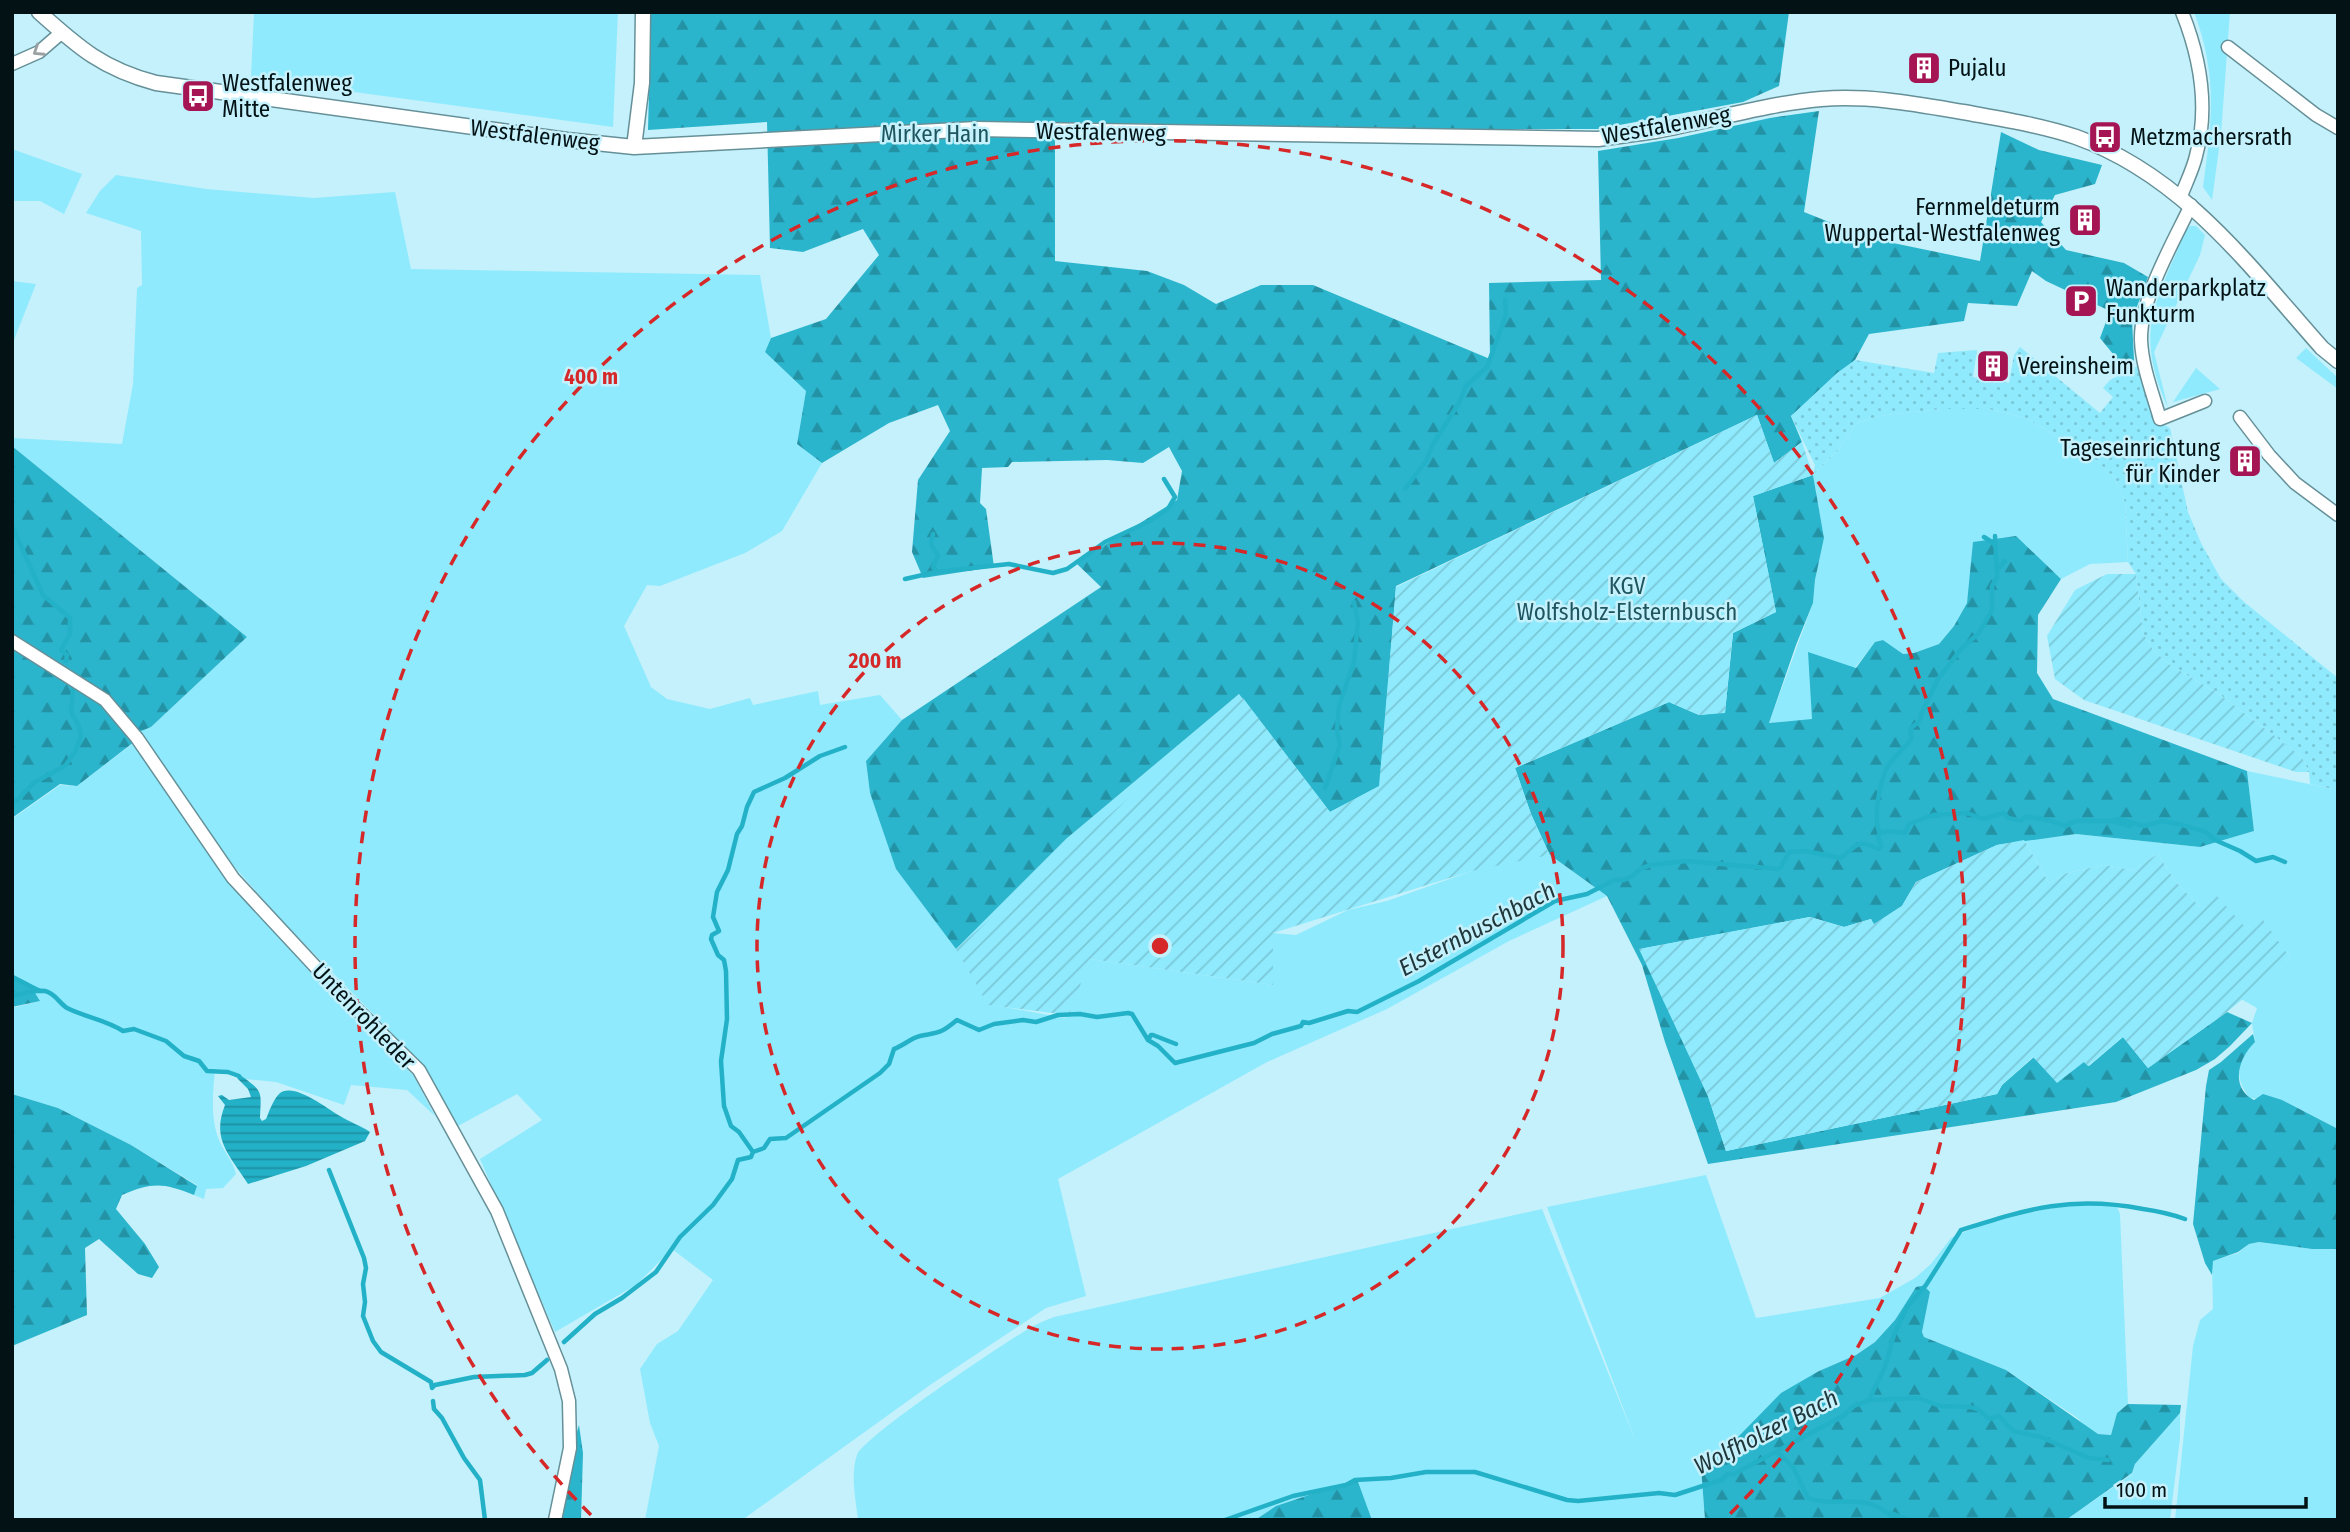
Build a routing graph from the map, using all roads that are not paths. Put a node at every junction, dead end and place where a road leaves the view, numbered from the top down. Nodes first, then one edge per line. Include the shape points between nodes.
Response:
1 (39, 12) edge
2 (643, 12) edge
3 (2182, 12) edge
4 (61, 33) junction
5 (2228, 47) dead end
6 (12, 64) edge
7 (2338, 128) edge
8 (634, 147) junction
9 (2186, 200) junction
10 (2338, 361) edge
11 (2205, 401) dead end
12 (2240, 417) dead end
13 (2338, 515) edge
14 (12, 641) edge
15 (555, 1520) edge

1 - 4 street, Westfalenweg
2 - 8 street via 642,83
3 - 9 street via 2196,51 2201,86 2201,122
4 -> 6 street via 39,52
4 - 8 street, Westfalenweg via 101,63 156,83
5 - 7 street
8 - 9 street, Westfalenweg via 977,130 1598,139 1785,104 1857,97 2028,124 2076,137 2118,155
9 - 10 street, Westfalenweg
9 - 11 street via 2148,298 2141,342 2160,419
12 - 13 street via 2295,484
14 - 15 street, Untenrohleder via 105,700 137,738 233,878 419,1070 497,1210 561,1369 569,1401 570,1448

